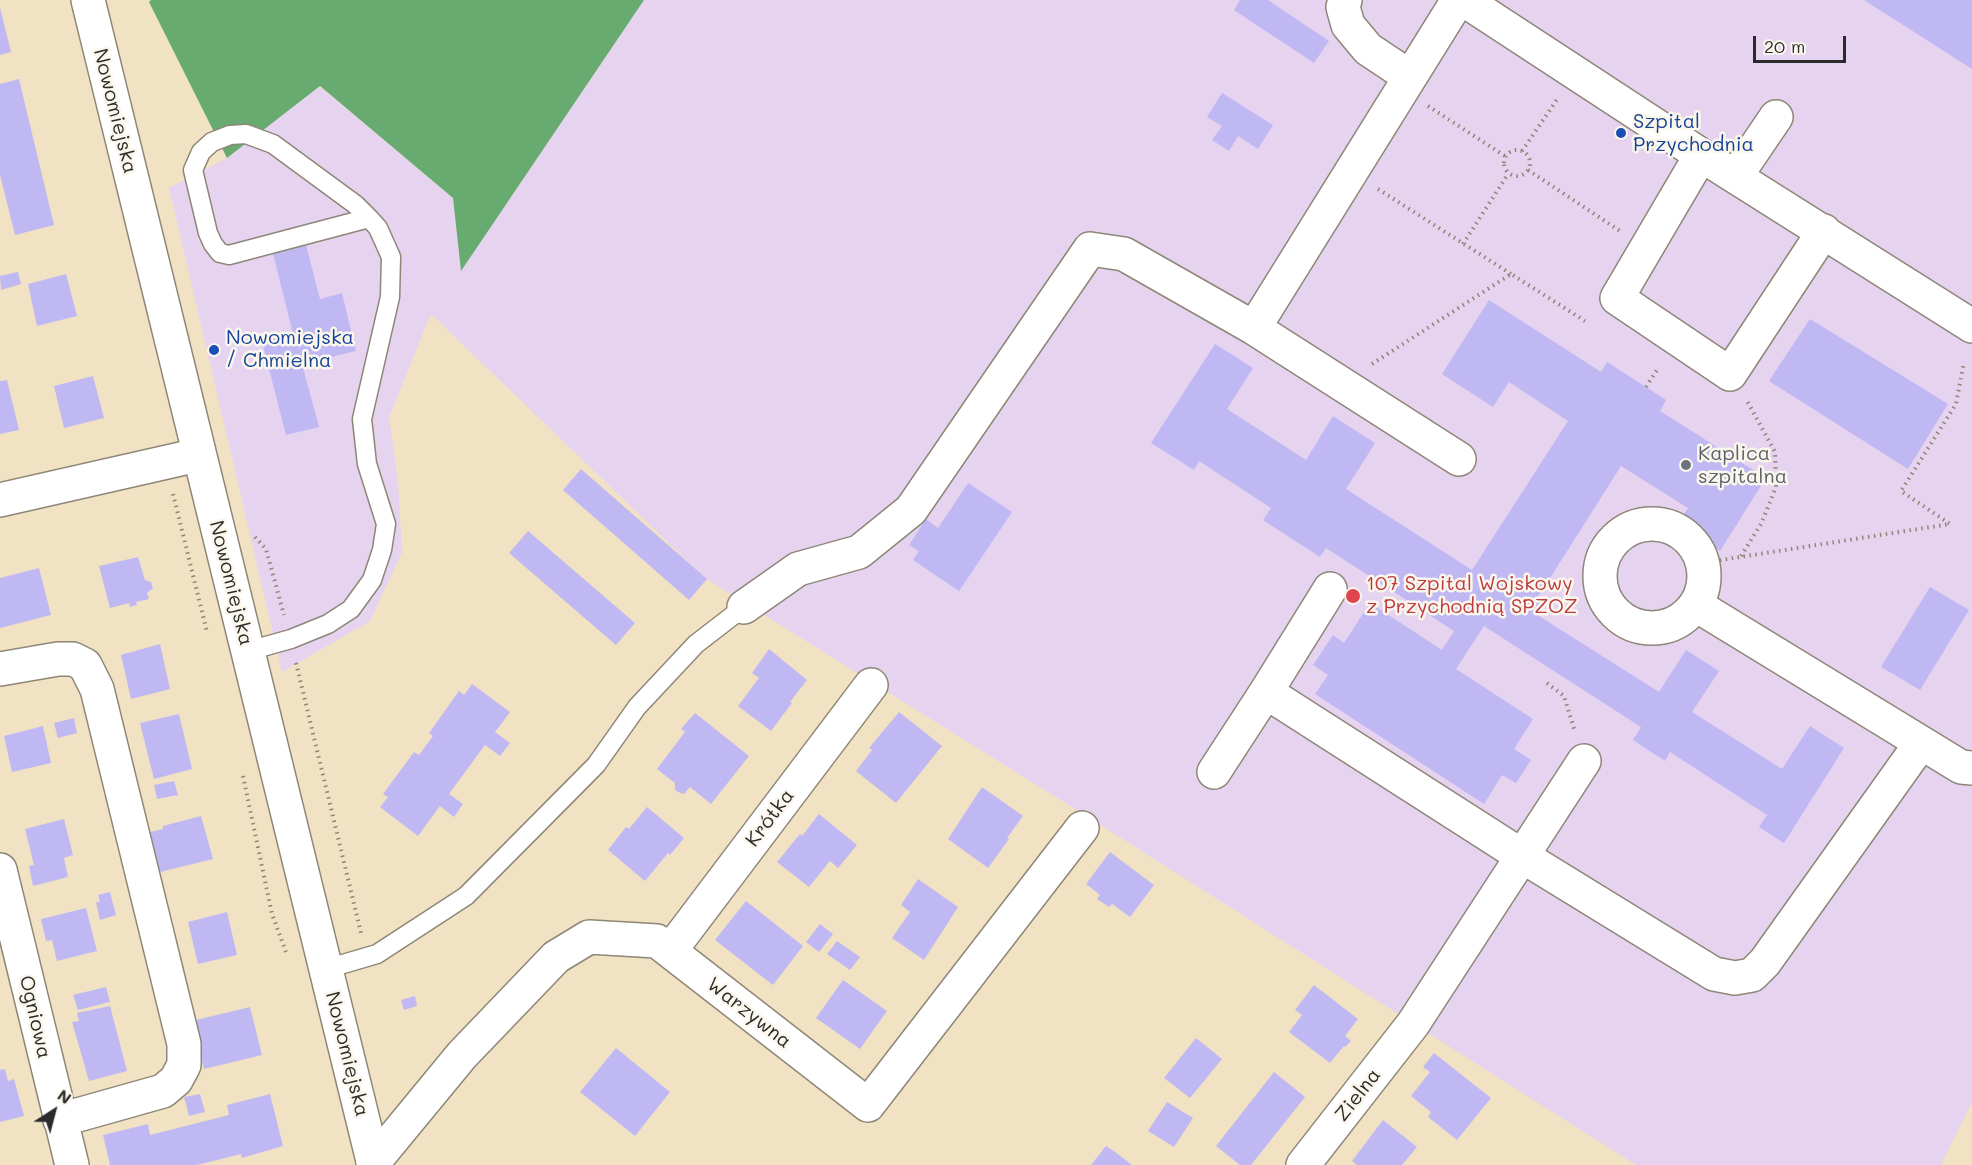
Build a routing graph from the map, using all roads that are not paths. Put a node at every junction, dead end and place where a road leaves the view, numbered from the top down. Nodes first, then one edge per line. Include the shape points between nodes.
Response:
1 (88, 0) edge
2 (1345, 0) edge
3 (1458, 0) edge
4 (1464, 0) edge
5 (1406, 83) junction
6 (1776, 117) dead end
7 (1701, 155) junction
8 (1736, 176) junction
9 (369, 218) junction
10 (1824, 231) junction
11 (1972, 326) edge
12 (1254, 328) junction
13 (198, 455) junction
14 (1459, 459) dead end
15 (0, 500) edge
16 (1330, 589) dead end
17 (1696, 604) junction
18 (744, 607) joint
19 (248, 651) junction
20 (0, 669) edge
21 (871, 685) dead end
22 (1266, 692) junction
23 (1921, 743) junction
24 (1584, 761) road end
25 (1972, 768) edge
26 (1214, 772) dead end
27 (1082, 828) dead end
28 (1522, 856) junction
29 (0, 870) edge
30 (670, 951) junction
31 (326, 969) junction
32 (60, 1120) junction
33 (373, 1164) edge
34 (72, 1165) edge
35 (1303, 1165) edge

1 - 13 street, Nowomiejska
2 - 5 street via 1348,25
3 - 5 street
4 - 7 street
5 - 12 street
6 - 8 street
7 - 8 street
7 - 10 street via 1617,298 1730,374
8 - 10 street
9 - 9 lane via 273,144 246,134 212,142 201,152 193,170 208,233 220,254 229,255
9 - 19 lane via 391,257 390,297 362,418 367,464 386,524 382,550 372,580 351,609 328,624
10 - 11 street
12 - 14 street
12 - 18 street via 1124,254 1090,249 911,510 859,552 798,569
13 - 15 street
13 - 19 street, Nowomiejska
16 - 22 street
17 - 17 street via 1668,626 1650,628 1633,624 1606,601 1600,584 1606,550 1618,536 1650,523 1683,534 1702,563 1702,592
17 - 23 street
18 - 31 lane via 696,644 637,707 596,765 466,896 377,954
19 - 31 street, Nowomiejska
20 - 32 street via 74,659 85,665 97,688 184,1044 184,1065 176,1080 163,1091
21 - 30 street, Krótka
22 - 26 street
22 - 28 street
23 - 25 street via 1961,767
23 - 28 street via 1752,975 1735,978 1713,974
24 - 28 street, Zielna
27 - 30 street, Warzywna via 868,1105
28 - 35 street, Zielna via 1413,1024
29 - 32 street, Ogniowa
30 - 33 street, Warzywna via 657,941 590,937 556,957 462,1055
31 - 33 street, Nowomiejska
32 - 34 street, Ogniowa

